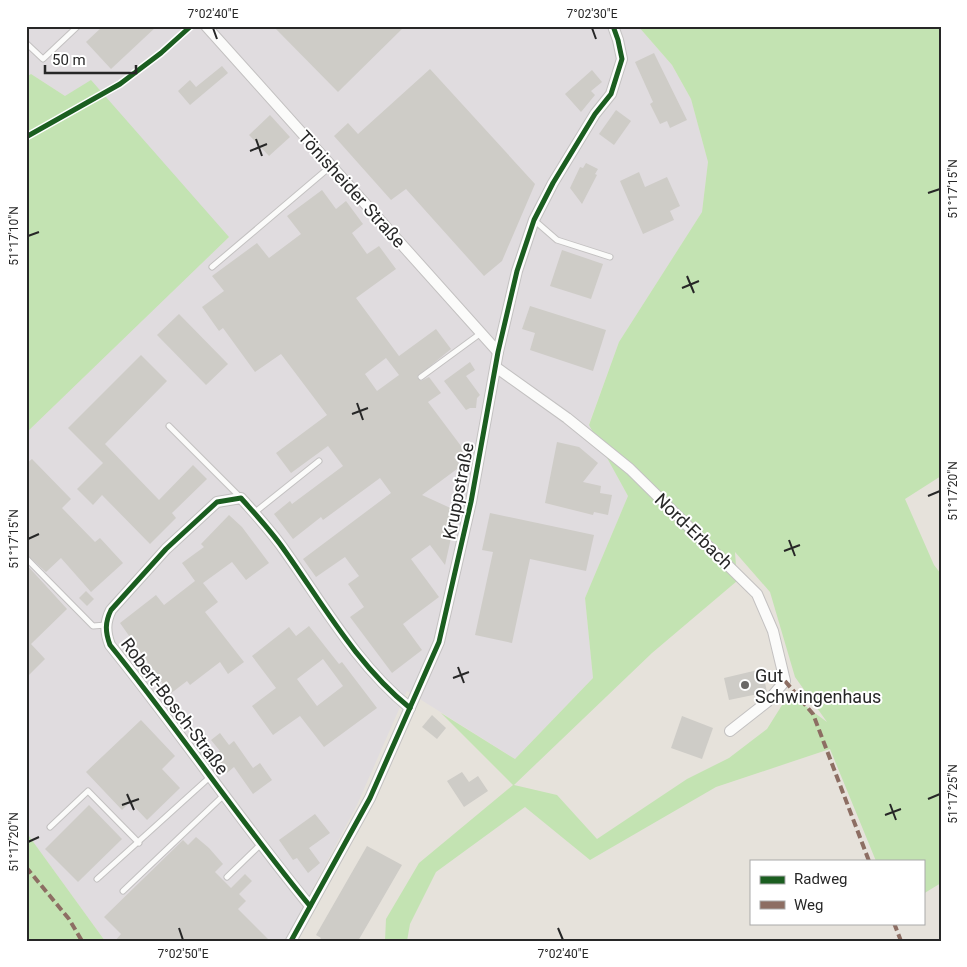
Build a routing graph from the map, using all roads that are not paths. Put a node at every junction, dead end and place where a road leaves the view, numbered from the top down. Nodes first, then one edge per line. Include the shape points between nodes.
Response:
1 (78, 26) edge
2 (206, 26) edge
3 (613, 26) edge
4 (26, 43) edge
5 (331, 165) junction
6 (534, 220) junction
7 (610, 257) dead end
8 (212, 267) dead end
9 (481, 332) junction
10 (498, 352) junction
11 (497, 368) junction
12 (422, 377) dead end
13 (169, 426) dead end
14 (319, 461) dead end
15 (241, 498) junction
16 (254, 513) junction
17 (26, 558) edge
18 (106, 626) junction
19 (410, 708) junction
20 (730, 731) dead end
21 (211, 775) junction
22 (225, 794) junction
23 (50, 827) dead end
24 (138, 843) junction
25 (260, 845) junction
26 (227, 878) dead end
27 (97, 879) dead end
28 (123, 891) dead end
29 (310, 906) junction
30 (291, 941) edge

1 - 4 lane via 43,59
2 - 5 street, Tönisheider Straße
3 - 6 street, Kruppstraße via 622,59 611,94 595,114
5 - 8 lane
5 - 9 street, Tönisheider Straße
6 - 7 lane via 557,240
6 - 10 street, Kruppstraße via 517,270
9 - 10 street, Tönisheider Straße
9 - 12 lane
10 - 11 street, Kruppstraße
11 - 19 street, Kruppstraße via 444,626
11 - 20 street, Nord-Erbach via 567,418 630,469 757,594 773,630 785,681 767,702
13 - 15 lane
14 - 16 lane
15 - 16 street
15 - 18 street, Robert-Bosch-Straße via 217,502 166,549 111,610
16 - 19 street via 284,548 338,629 377,679
17 - 18 lane via 94,626
18 - 21 street, Robert-Bosch-Straße via 110,645
19 - 29 street, Kruppstraße via 370,798
21 - 22 street, Robert-Bosch-Straße
21 - 24 lane
22 - 25 street, Robert-Bosch-Straße
22 - 28 lane
23 - 24 lane via 88,791
24 - 27 lane
25 - 26 lane
25 - 29 street, Robert-Bosch-Straße
29 - 30 street, Kruppstraße

